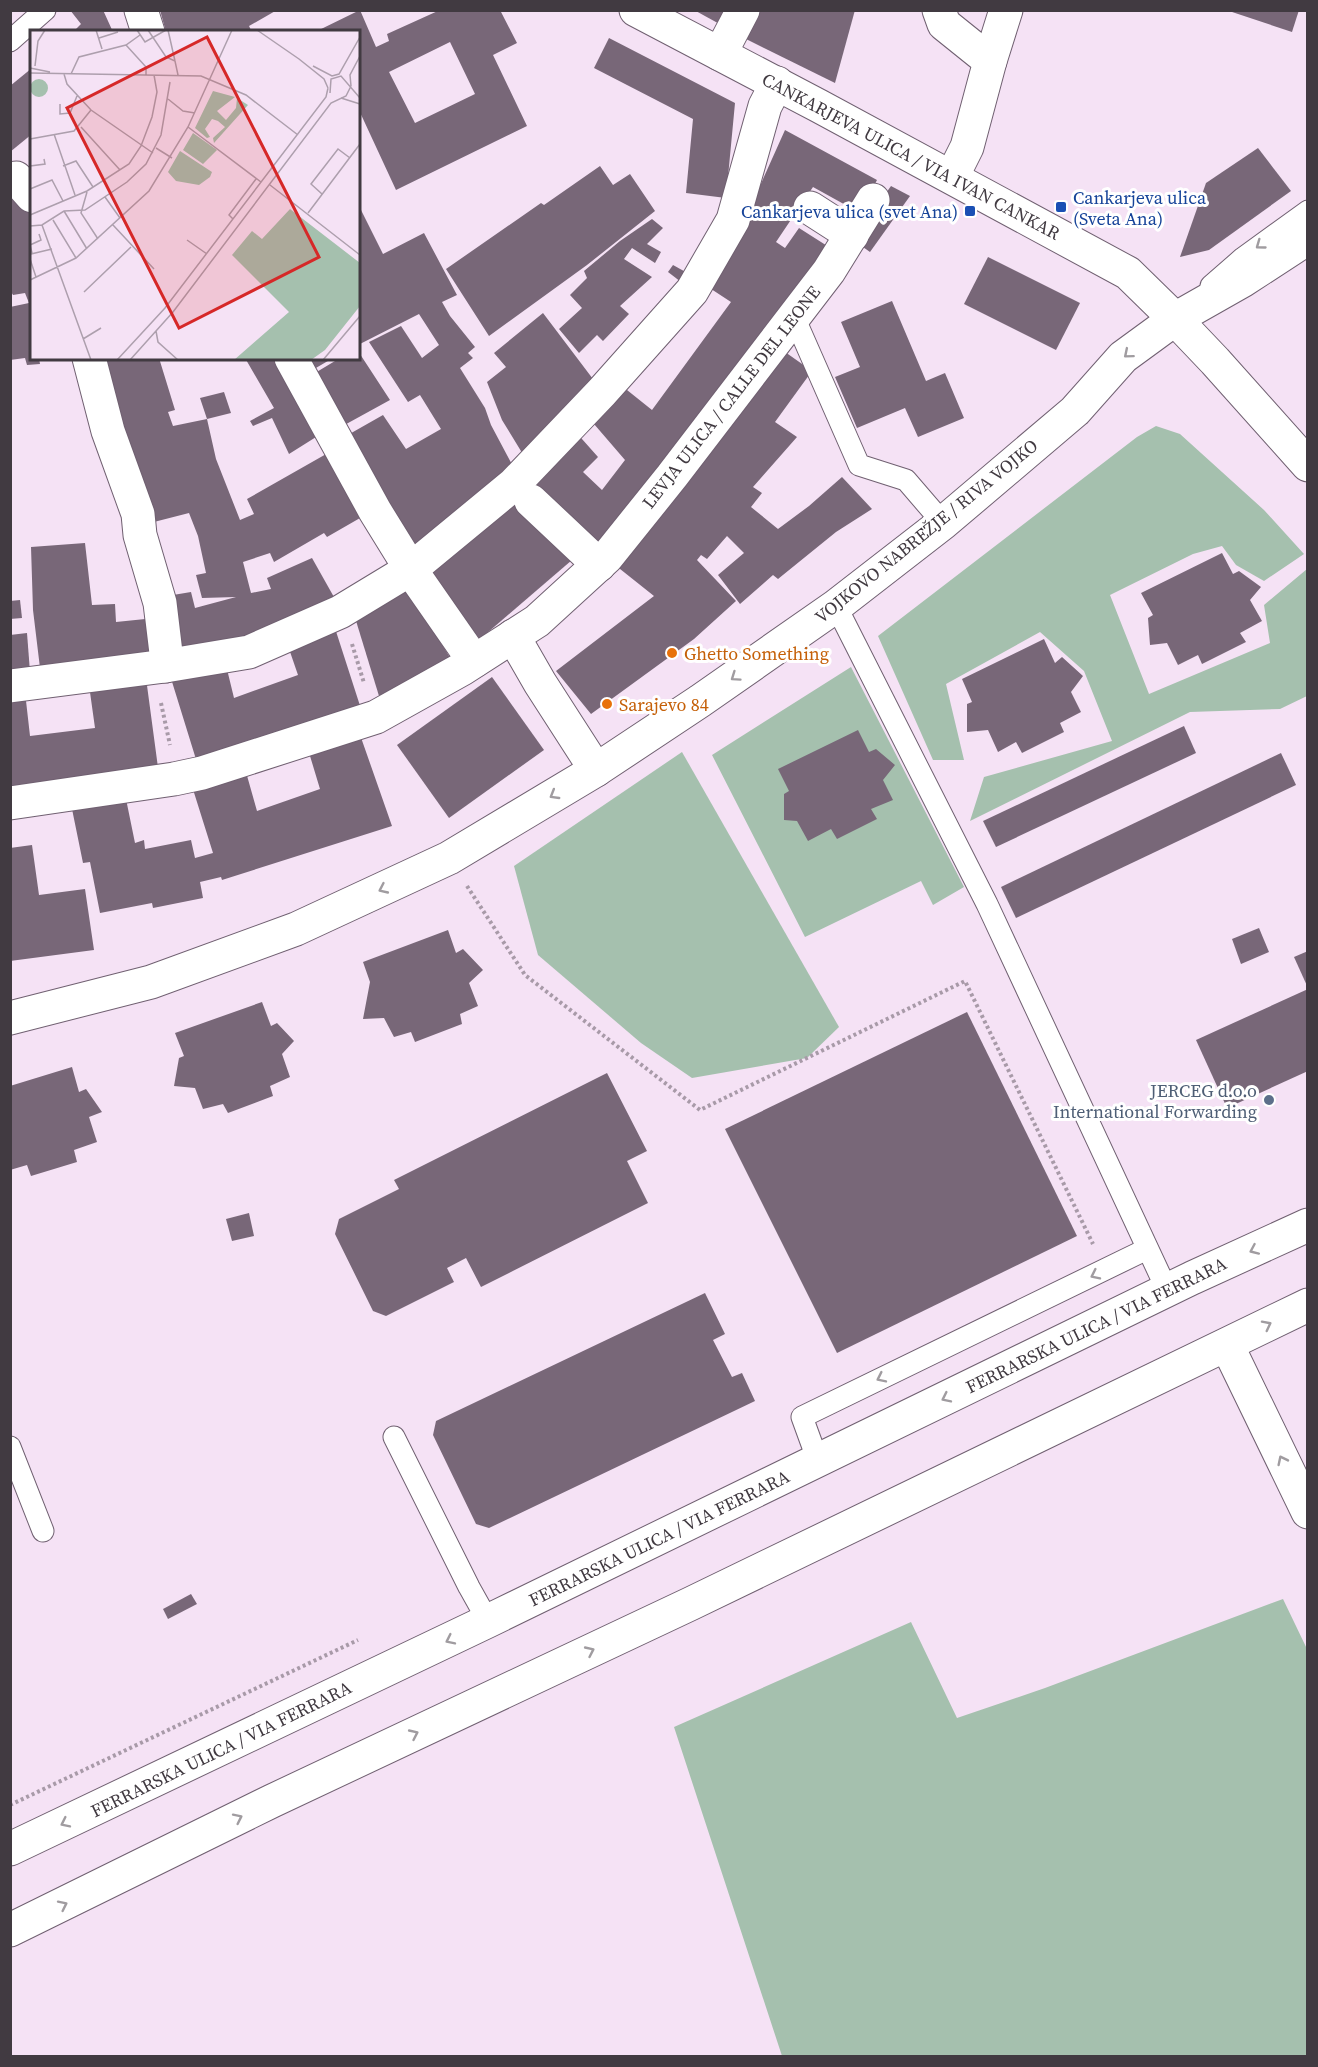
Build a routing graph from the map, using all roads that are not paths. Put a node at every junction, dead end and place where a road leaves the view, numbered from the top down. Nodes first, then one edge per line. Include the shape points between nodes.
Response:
1 (45, 10) edge
2 (141, 10) edge
3 (636, 10) edge
4 (743, 10) edge
5 (939, 10) edge
6 (1006, 10) edge
7 (147, 30) edge
8 (10, 41) edge
9 (720, 54) junction
10 (990, 61) junction
11 (777, 83) junction
12 (952, 177) junction
13 (10, 179) edge
14 (30, 194) edge
15 (810, 208) dead end
16 (1308, 211) edge
17 (1308, 238) edge
18 (794, 317) junction
19 (1175, 319) junction
20 (90, 360) edge
21 (292, 360) edge
22 (1308, 465) edge
23 (531, 501) dead end
24 (943, 523) junction
25 (603, 561) junction
26 (411, 569) junction
27 (836, 606) junction
28 (513, 636) junction
29 (474, 661) junction
30 (165, 666) junction
31 (10, 686) edge
32 (596, 770) junction
33 (10, 803) edge
34 (10, 1018) edge
35 (1308, 1226) edge
36 (1147, 1249) junction
37 (1167, 1290) junction
38 (1308, 1305) edge
39 (1227, 1345) junction
40 (394, 1437) dead end
41 (10, 1447) edge
42 (818, 1461) junction
43 (1308, 1512) edge
44 (43, 1531) dead end
45 (488, 1621) junction
46 (10, 1849) edge
47 (10, 1930) edge

1 - 8 lane
2 - 7 street
3 - 9 street, CANKARJEVA ULICA / VIA IVAN CANKAR
4 - 9 street
5 - 10 street via 944,24
6 - 10 street
9 - 11 street, CANKARJEVA ULICA / VIA IVAN CANKAR
10 - 12 street via 967,147
11 - 12 street, CANKARJEVA ULICA / VIA IVAN CANKAR
11 - 26 street via 765,106 733,220 692,291 514,484
12 - 19 street, CANKARJEVA ULICA / VIA IVAN CANKAR via 1128,273
13 - 14 street via 16,178
15 - 18 street, LEVJA ULICA / CALLE DEL LEONE via 863,217
16 -> 19 lane, VOJKOVO NABREŽJE / RIVA VOJKO via 1243,258
17 - 19 street, VOJKOVO NABREŽJE / RIVA VOJKO
18 - 24 lane via 859,465 906,480
18 - 25 street, LEVJA ULICA / CALLE DEL LEONE
19 - 22 street
19 -> 24 street, VOJKOVO NABREŽJE / RIVA VOJKO via 1124,357 1075,411
20 - 30 street via 108,431 138,514 140,535 160,603
21 - 26 street
23 - 25 street
24 - 27 street, VOJKOVO NABREŽJE / RIVA VOJKO
25 - 28 street, LEVJA ULICA / CALLE DEL LEONE via 537,621
26 - 29 street
26 - 30 street via 340,612 249,652
27 -> 32 street, VOJKOVO NABREŽJE / RIVA VOJKO
27 - 36 lane via 987,904
28 - 29 street, LEVJA ULICA / CALLE DEL LEONE
28 - 32 street
29 - 33 street, LEVJA ULICA / CALLE DEL LEONE via 376,717 202,773
30 - 31 street
32 -> 34 street, VOJKOVO NABREŽJE / RIVA VOJKO via 449,858 296,929 151,982
35 -> 37 street, FERRARSKA ULICA / VIA FERRARA
36 - 37 lane
36 -> 42 lane via 802,1417
37 -> 42 street, FERRARSKA ULICA / VIA FERRARA
39 -> 38 street
43 -> 39 street
47 -> 39 street
40 - 45 lane
41 - 44 lane
42 - 45 street, FERRARSKA ULICA / VIA FERRARA
45 -> 46 street, FERRARSKA ULICA / VIA FERRARA

